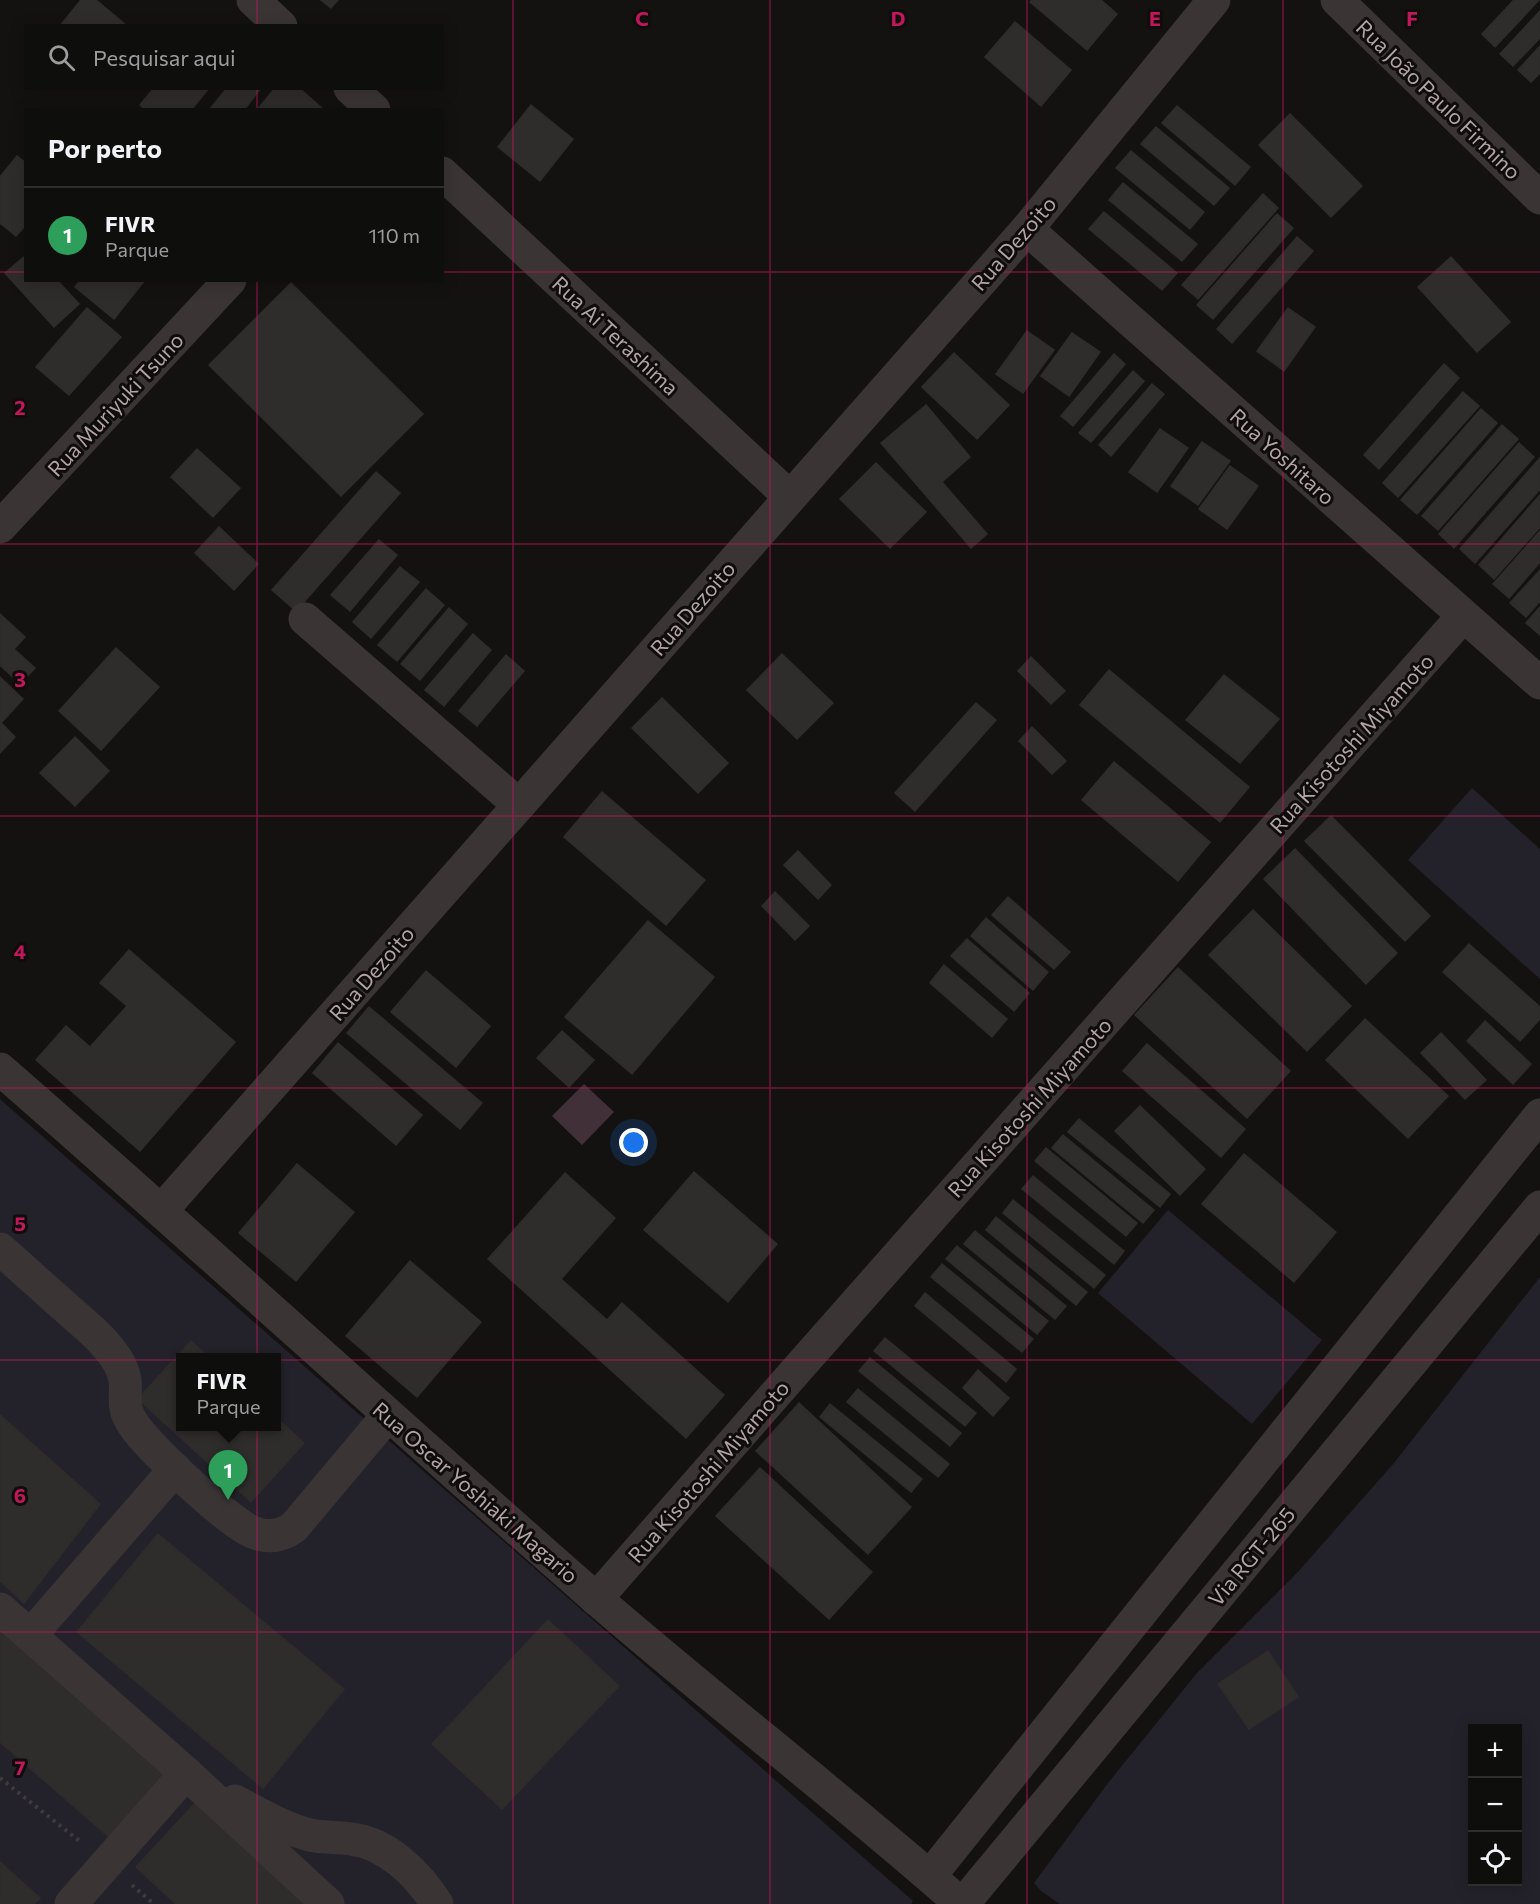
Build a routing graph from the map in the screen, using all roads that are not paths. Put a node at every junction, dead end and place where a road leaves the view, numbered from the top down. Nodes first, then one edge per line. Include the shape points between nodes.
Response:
1 (253, 0) edge
2 (1214, 0) edge
3 (1337, 0) edge
4 (279, 24) edge
5 (352, 90) edge
6 (372, 108) edge
7 (444, 175) edge
8 (1540, 198) edge
9 (1027, 228) junction
10 (228, 282) edge
11 (790, 497) junction
12 (0, 527) edge
13 (1463, 616) junction
14 (305, 618) dead end
15 (1540, 683) edge
16 (519, 805) junction
17 (0, 1068) edge
18 (1540, 1115) edge
19 (1540, 1208) edge
20 (162, 1210) junction
21 (0, 1249) edge
22 (388, 1415) junction
23 (175, 1469) junction
24 (596, 1599) junction
25 (0, 1609) edge
26 (30, 1636) junction
27 (186, 1773) junction
28 (930, 1876) junction
29 (71, 1904) edge
30 (328, 1904) edge
31 (437, 1904) edge
32 (962, 1904) edge

1 - 4 street
2 - 9 street, Rua Dezoito
3 - 8 street, Rua João Paulo Firmino
5 - 6 street
7 - 11 street, Rua Ai Terashima
9 - 11 street, Rua Dezoito
9 - 13 street, Rua Yoshitaro
10 - 12 street, Rua Muriyuki Tsuno
11 - 16 street, Rua Dezoito
13 - 15 street, Rua Yoshitaro
13 - 24 street, Rua Kisotoshi Miyamoto
14 - 16 street
16 - 20 street, Rua Dezoito
17 - 20 street, Rua Oscar Yoshiaki Magario
18 - 28 street
19 - 32 street, Via RGT-265
20 - 22 street, Rua Oscar Yoshiaki Magario
21 - 23 street via 104,1343 123,1372 127,1413
22 - 23 street via 306,1532 270,1536 254,1533 237,1524
22 - 24 street, Rua Oscar Yoshiaki Magario
23 - 26 street
24 - 28 street, Rua Oscar Yoshiaki Magario
25 - 26 street
26 - 27 street
27 - 29 street
27 - 30 street
27 - 31 street via 270,1821 326,1838 363,1841 384,1851 406,1867
28 - 32 street, Rua Oscar Yoshiaki Magario

